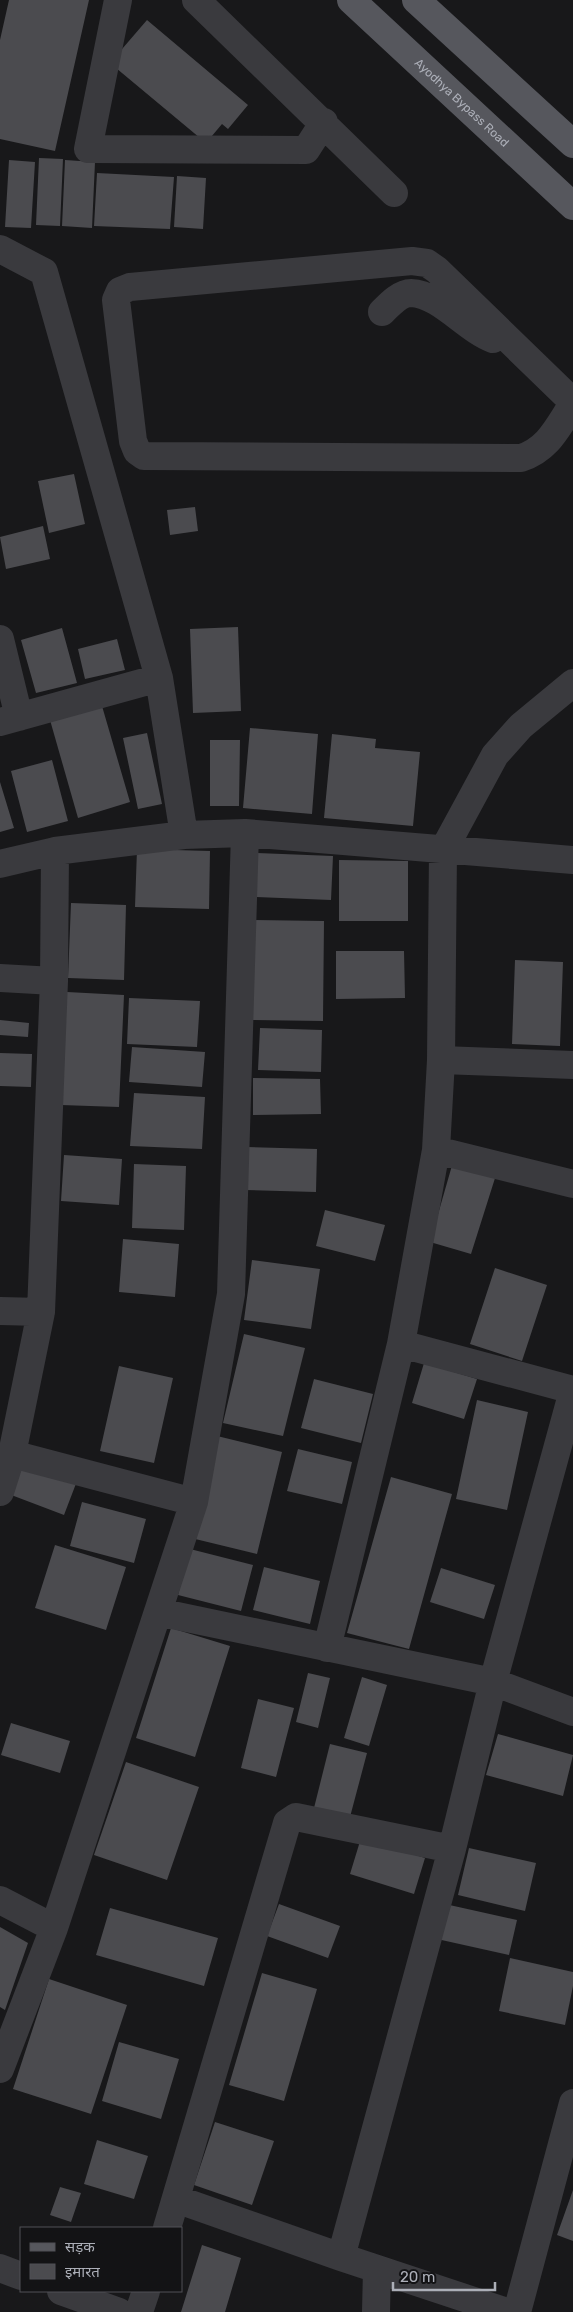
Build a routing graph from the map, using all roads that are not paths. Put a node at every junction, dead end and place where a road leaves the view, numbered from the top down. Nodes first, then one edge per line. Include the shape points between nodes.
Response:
1 (118, 0) edge
2 (196, 0) edge
3 (351, 0) edge
4 (416, 0) edge
5 (324, 122) junction
6 (573, 144) edge
7 (394, 193) dead end
8 (573, 206) edge
9 (0, 249) edge
10 (382, 312) dead end
11 (518, 348) junction
12 (573, 403) edge
13 (0, 639) edge
14 (159, 678) junction
15 (573, 683) edge
16 (10, 719) edge
17 (245, 833) junction
18 (184, 836) junction
19 (55, 851) junction
20 (443, 851) junction
21 (573, 860) edge
22 (0, 864) edge
23 (0, 978) edge
24 (54, 981) junction
25 (441, 1060) junction
26 (573, 1065) edge
27 (436, 1150) junction
28 (573, 1184) edge
29 (0, 1312) edge
30 (41, 1312) junction
31 (402, 1344) junction
32 (573, 1390) edge
33 (12, 1454) junction
34 (0, 1492) edge
35 (194, 1502) junction
36 (158, 1612) junction
37 (327, 1648) junction
38 (494, 1682) junction
39 (573, 1712) edge
40 (452, 1849) junction
41 (0, 1900) edge
42 (54, 1928) junction
43 (0, 2069) edge
44 (573, 2104) edge
45 (176, 2199) junction
46 (166, 2227) edge
47 (341, 2257) junction
48 (0, 2268) edge
49 (376, 2269) junction
50 (20, 2276) edge
51 (64, 2292) edge
52 (146, 2292) edge
53 (119, 2312) edge
54 (139, 2312) edge
55 (376, 2312) edge
56 (507, 2312) edge
57 (517, 2312) edge

1 - 5 street via 88,149 306,150
2 - 5 street
3 - 8 main road, Ayodhya Bypass Road
4 - 6 main road
5 - 7 street
9 - 14 street via 44,272
10 - 11 street via 392,301 410,293 430,298 481,334
11 - 12 street
11 - 12 street via 437,270 427,263 412,261 130,286 120,291 116,300 132,441 144,456 522,458 536,453 547,443
13 - 16 street
14 - 16 street
14 - 18 street
15 - 20 street via 521,726 496,755
17 - 18 street
17 - 20 street
17 - 35 street via 231,1294
18 - 19 street
19 - 22 street
19 - 24 street
20 - 21 street
20 - 25 street
23 - 24 street
24 - 30 street
25 - 26 street
25 - 27 street
27 - 28 street
27 - 31 street
29 - 30 street
30 - 33 street
31 - 32 street
31 - 37 street
32 - 38 street
33 - 34 street
33 - 35 street
35 - 36 street
36 - 37 street
36 - 42 street
37 - 38 street
38 - 39 street
38 - 40 street
40 - 45 street via 296,1817 287,1823
40 - 47 street
41 - 42 street
42 - 43 street
44 - 57 street
45 - 46 street
45 - 47 street
47 - 49 street
48 - 50 street
49 - 55 street
49 - 56 street
51 - 53 street
52 - 54 street

